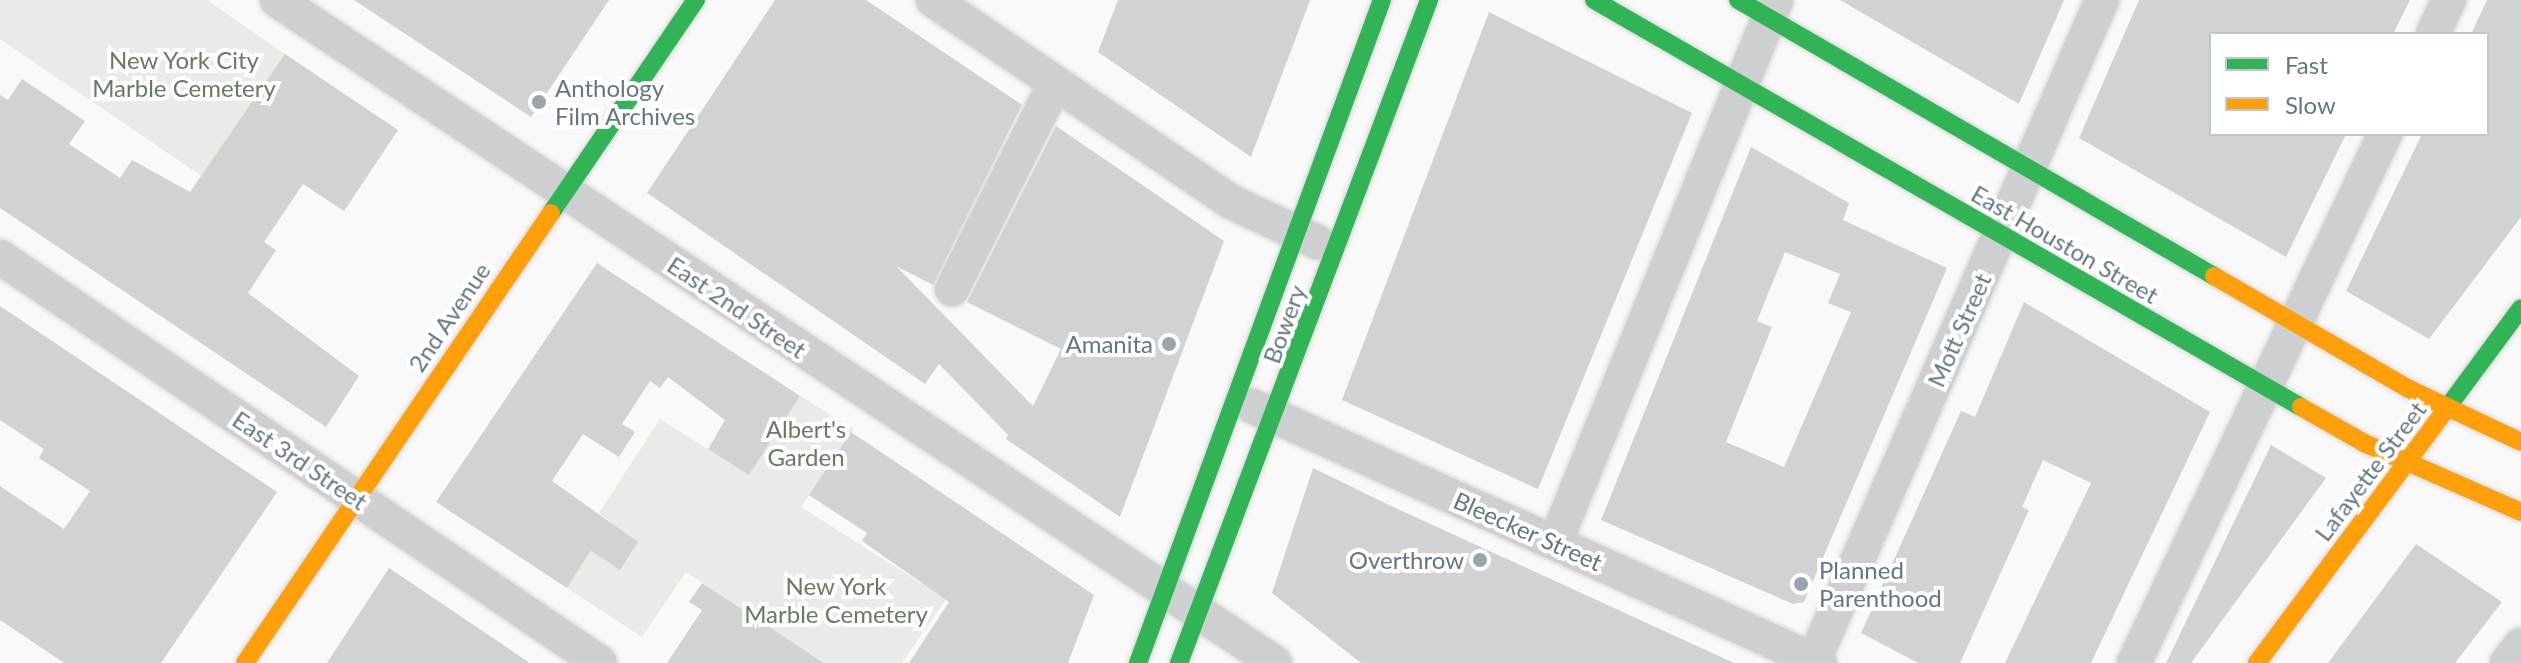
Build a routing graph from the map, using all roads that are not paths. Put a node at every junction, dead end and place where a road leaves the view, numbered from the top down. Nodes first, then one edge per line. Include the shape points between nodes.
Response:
1 (277, 0) edge
2 (696, 0) edge
3 (933, 0) edge
4 (1382, 0) edge
5 (1429, 0) edge
6 (1594, 0) edge
7 (1738, 0) edge
8 (2102, 0) edge
9 (2449, 0) edge
10 (1772, 9) edge
11 (2434, 32) edge
12 (1055, 83) junction
13 (1740, 85) junction
14 (2384, 136) edge
15 (2029, 169) junction
16 (564, 191) junction
17 (1297, 234) junction
18 (2000, 234) junction
19 (1336, 249) junction
20 (0, 257) edge
21 (952, 289) dead end
22 (2521, 308) edge
23 (2295, 323) junction
24 (2267, 386) junction
25 (1236, 397) junction
26 (2447, 408) junction
27 (1273, 416) junction
28 (2521, 442) edge
29 (2407, 463) junction
30 (356, 497) junction
31 (2521, 512) edge
32 (1555, 543) junction
33 (1165, 592) junction
34 (1198, 613) junction
35 (2521, 645) edge
36 (1817, 662) edge
37 (245, 663) edge
38 (600, 663) edge
39 (1138, 663) edge
40 (1179, 663) edge
41 (1275, 663) edge
42 (2134, 663) edge
43 (2257, 663) edge
44 (2507, 663) edge

1 - 16 street, East 2nd Street
2 - 16 main road, 2nd Avenue
3 - 12 street
4 - 17 main road, Bowery
5 - 19 main road, Bowery
6 - 13 main road, East Houston Street
7 - 10 main road, East Houston Street
8 - 15 street, Mott Street
9 - 11 street
10 - 13 street
10 - 15 main road, East Houston Street
12 - 17 street via 1231,202
12 - 21 street
13 - 18 main road, East Houston Street
13 - 32 street
14 - 23 street
15 - 18 street, Mott Street
15 - 23 main road, East Houston Street
16 - 30 main road, 2nd Avenue
16 - 33 street, East 2nd Street
17 - 19 street
17 - 25 main road, Bowery
18 - 24 main road, East Houston Street
18 - 36 street, Mott Street
19 - 27 main road, Bowery
20 - 30 street, East 3rd Street
22 - 26 main road, Lafayette Street
23 - 24 street
23 - 26 main road, East Houston Street
24 - 29 main road, East Houston Street
24 - 42 street
25 - 27 street, Bleecker Street
25 - 33 main road, Bowery
26 - 28 main road, East Houston Street
26 - 29 main road, Lafayette Street
27 - 32 street, Bleecker Street
27 - 34 main road, Bowery
29 - 31 main road, East Houston Street
29 - 43 main road, Lafayette Street
30 - 37 main road, 2nd Avenue
30 - 38 street, East 3rd Street
32 - 36 street, Bleecker Street
33 - 34 street, East 2nd Street
33 - 39 main road, Bowery
34 - 40 main road, Bowery
34 - 41 street, East 2nd Street
35 - 44 street

